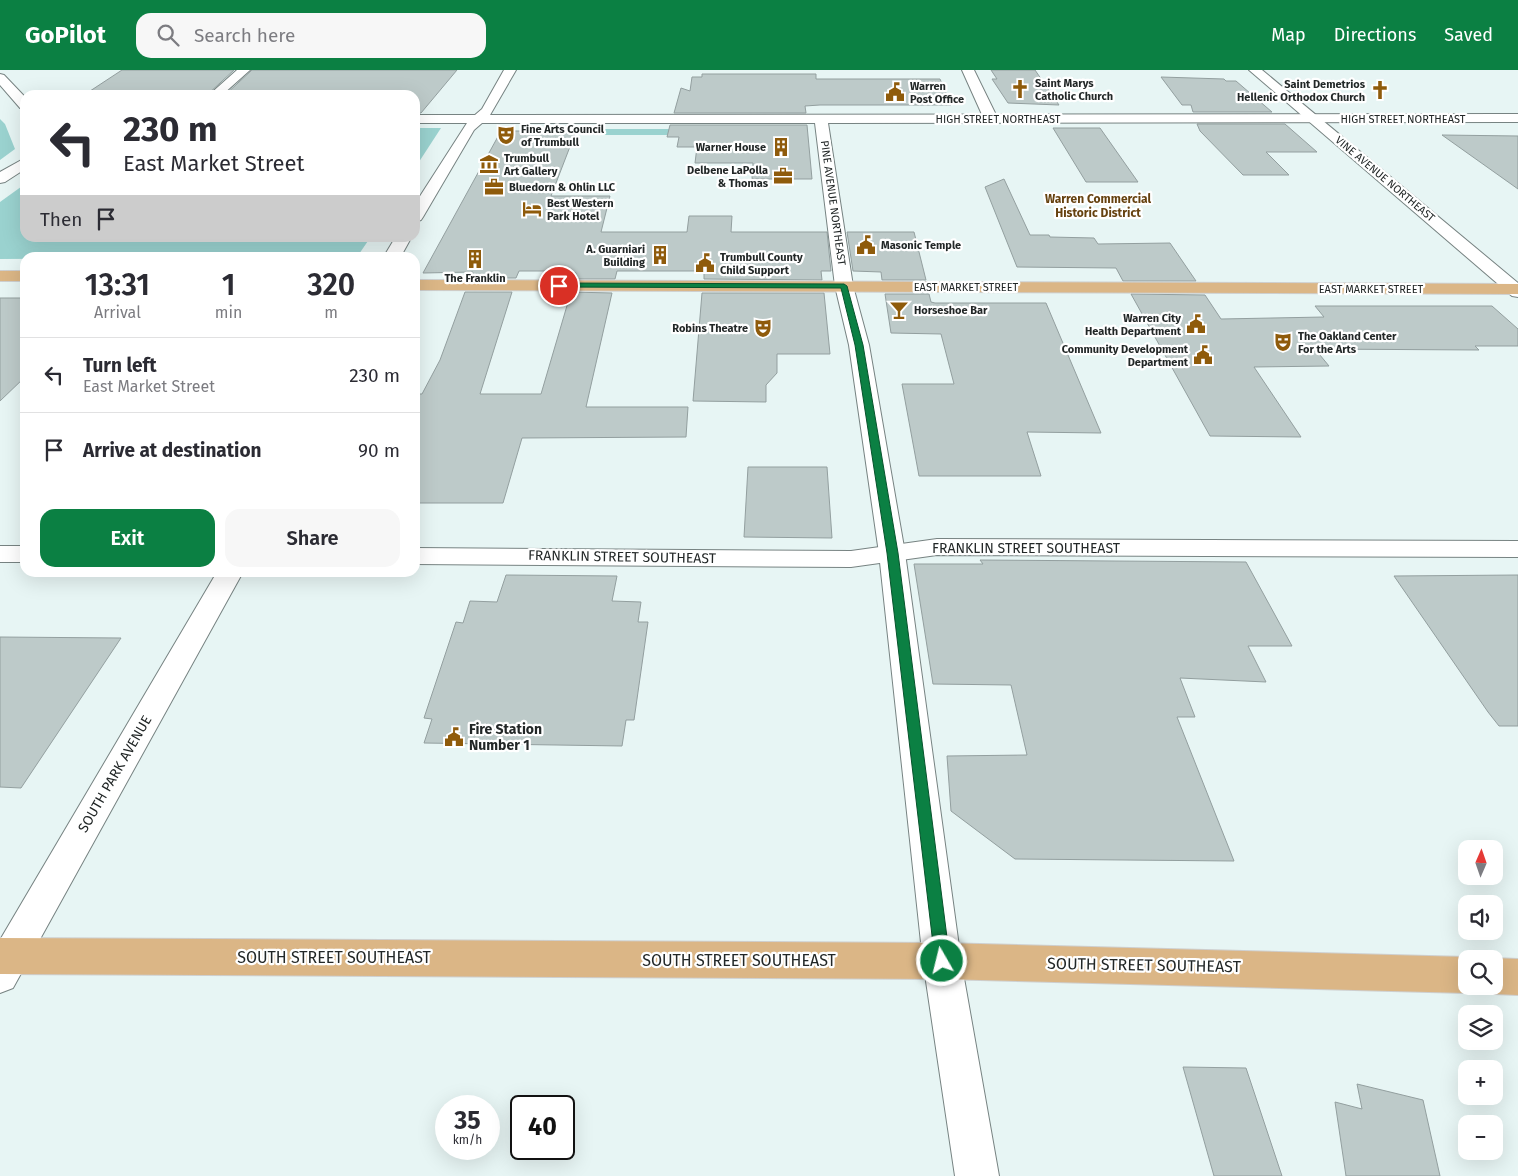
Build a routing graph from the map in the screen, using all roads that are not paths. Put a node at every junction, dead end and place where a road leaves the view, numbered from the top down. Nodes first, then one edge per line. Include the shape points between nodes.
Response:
1 (244, 70) edge
2 (510, 70) edge
3 (968, 70) edge
4 (1255, 70) edge
5 (0, 78) edge
6 (221, 90) edge
7 (20, 100) edge
8 (1518, 118) edge
9 (420, 119) edge
10 (477, 119) junction
11 (822, 119) junction
12 (991, 119) junction
13 (1313, 119) junction
14 (20, 165) edge
15 (0, 179) edge
16 (420, 209) edge
17 (0, 276) edge
18 (20, 276) edge
19 (420, 285) edge
20 (844, 286) junction
21 (1517, 290) edge
22 (1518, 549) edge
23 (892, 553) junction
24 (0, 554) edge
25 (20, 554) edge
26 (420, 556) edge
27 (227, 577) edge
28 (942, 961) junction
29 (4, 962) edge
30 (1458, 975) edge
31 (1503, 976) edge
32 (1518, 977) edge
33 (977, 1176) edge

1 - 6 street
2 - 10 street via 487,111
3 - 12 street
4 - 13 street, VINE AVENUE NORTHEAST
5 - 7 street
8 - 13 street, HIGH STREET NORTHEAST
9 - 10 street, HIGH STREET NORTHEAST
10 - 11 street, HIGH STREET NORTHEAST
10 - 16 street
11 - 12 street, HIGH STREET NORTHEAST
11 - 20 street, PINE AVENUE NORTHEAST
12 - 13 street, HIGH STREET NORTHEAST
13 - 21 street, VINE AVENUE NORTHEAST
14 - 15 street
17 - 18 main road
19 - 20 main road, EAST MARKET STREET
20 - 21 main road, EAST MARKET STREET
20 - 23 street, PINE AVENUE NORTHEAST via 859,345
22 - 23 street, FRANKLIN STREET SOUTHEAST via 937,547
23 - 26 street, FRANKLIN STREET SOUTHEAST via 852,559
23 - 28 street, PINE AVENUE NORTHEAST
24 - 25 street
27 - 29 street, SOUTH PARK AVENUE
28 - 29 main road, SOUTH STREET SOUTHEAST
28 - 30 main road, SOUTH STREET SOUTHEAST
28 - 33 street, PINE AVENUE NORTHEAST
31 - 32 main road

